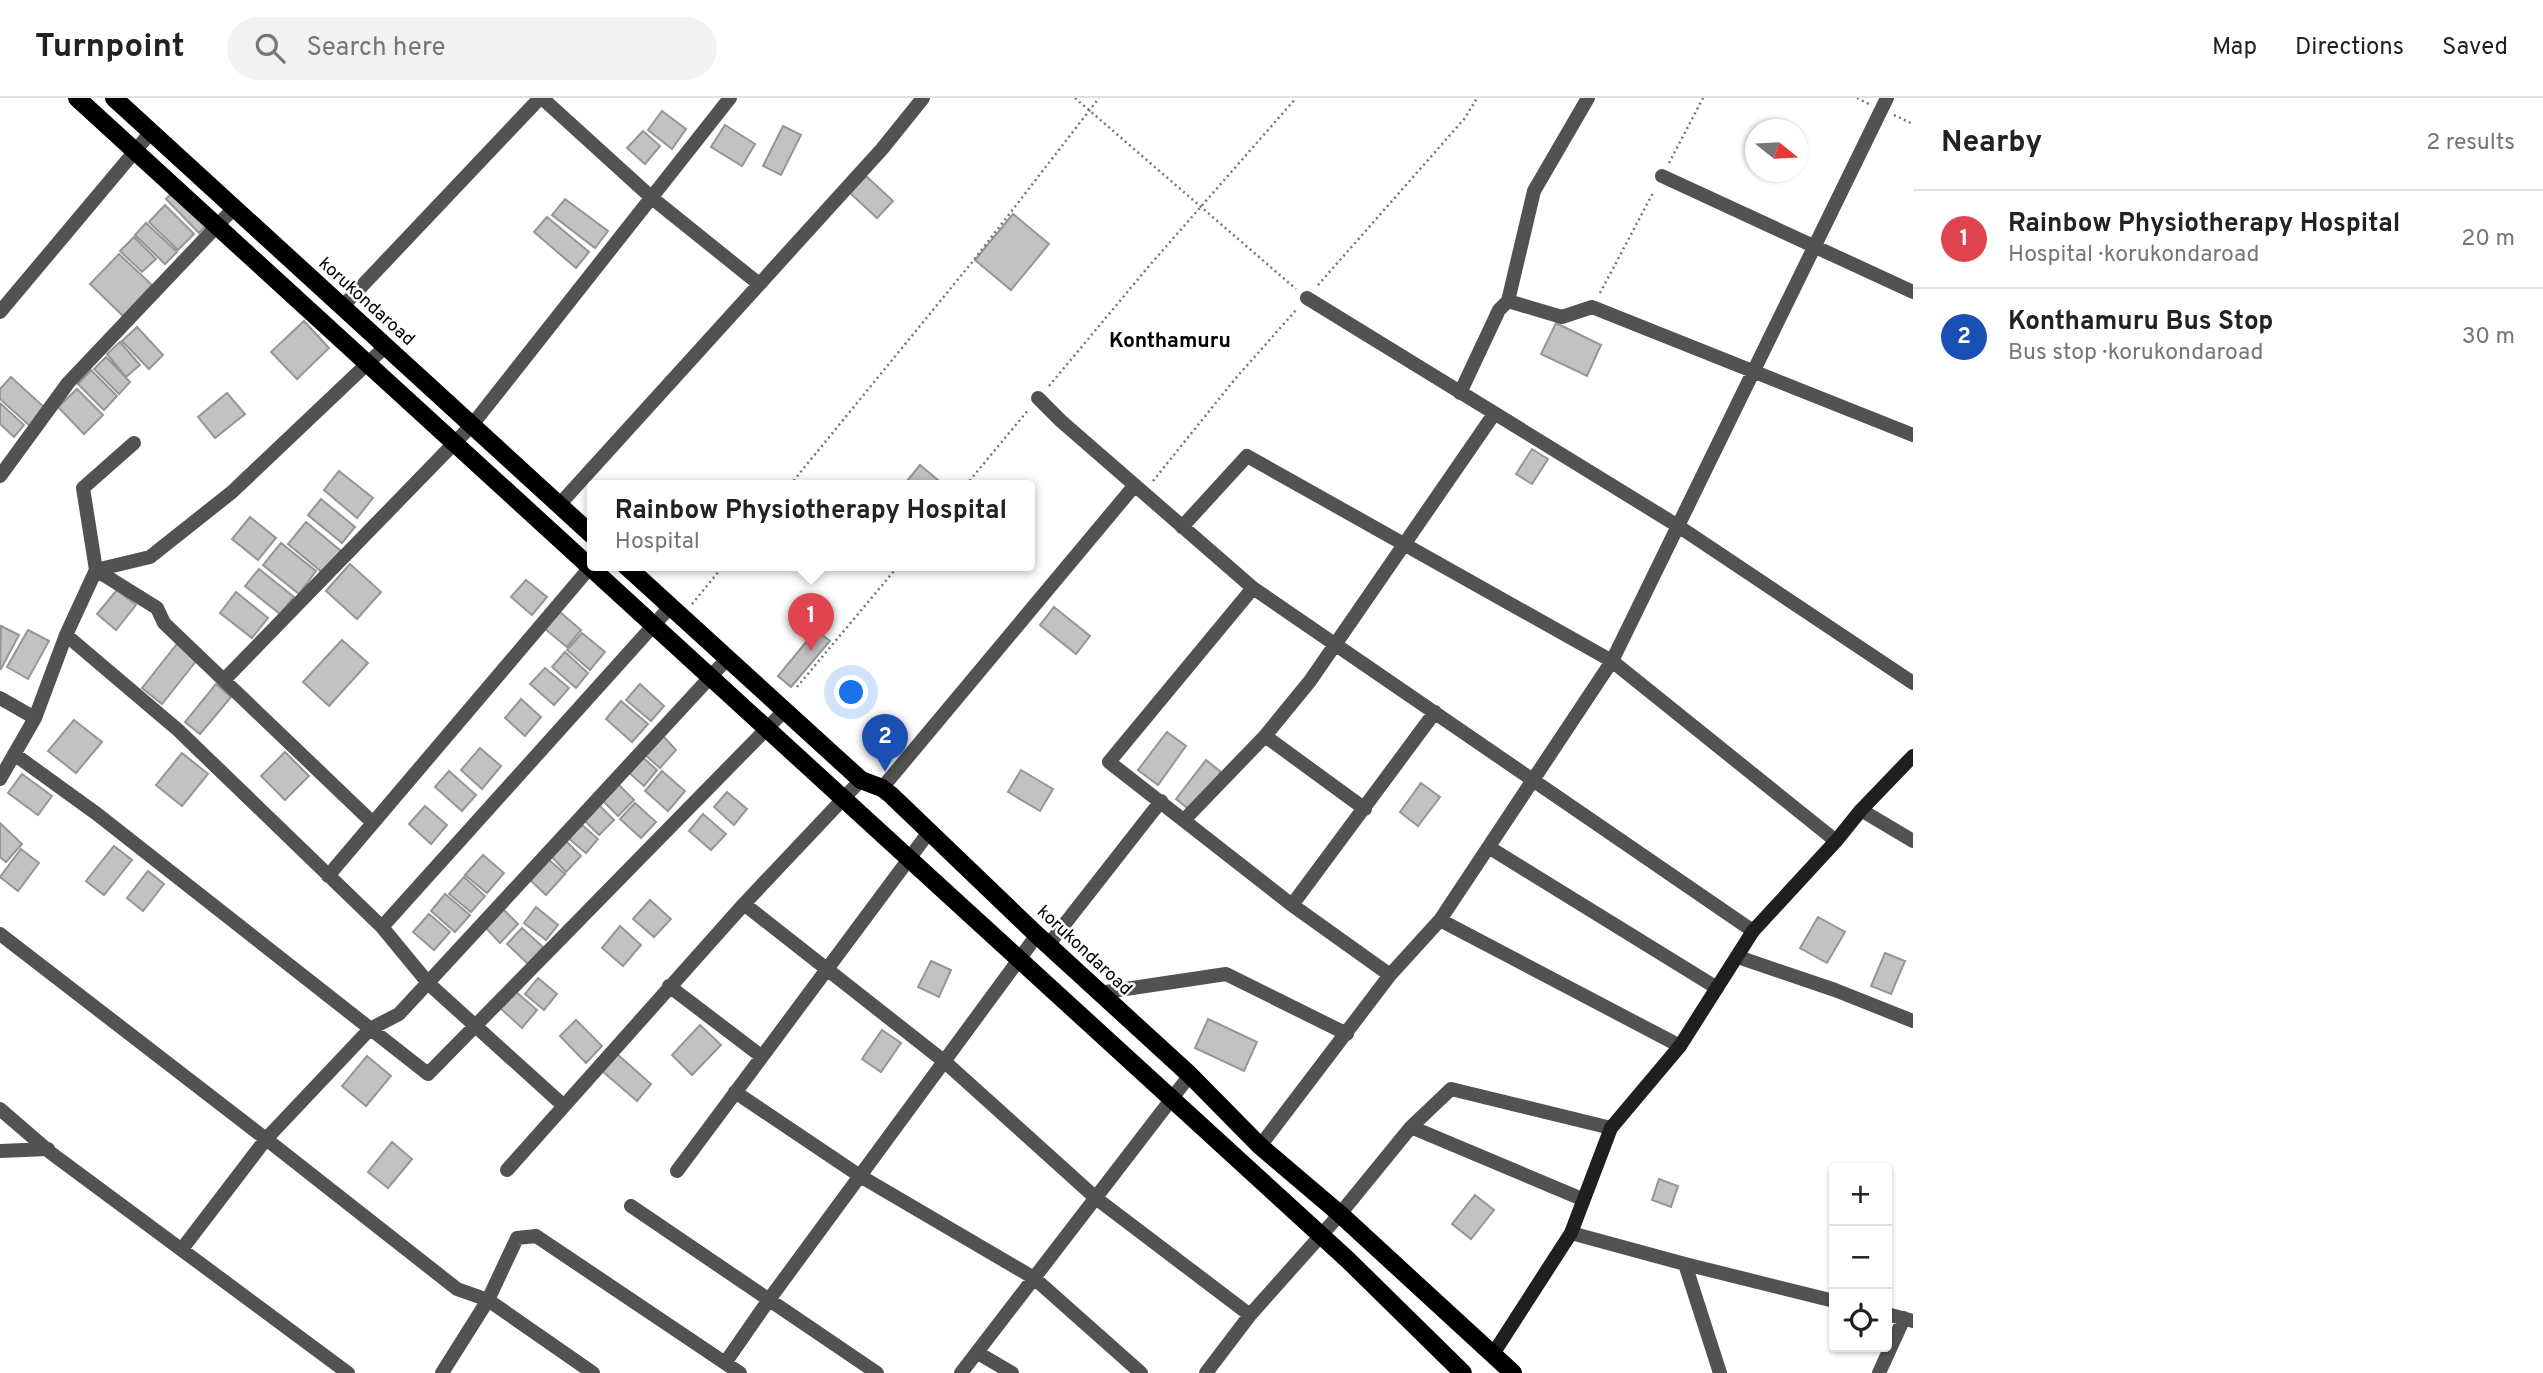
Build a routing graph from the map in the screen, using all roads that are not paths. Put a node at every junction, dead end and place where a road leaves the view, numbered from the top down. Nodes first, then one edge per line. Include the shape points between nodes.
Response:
1 (77, 98) edge
2 (114, 98) edge
3 (541, 98) edge
4 (730, 98) edge
5 (923, 98) edge
6 (1588, 98) edge
7 (1887, 98) edge
8 (151, 132) junction
9 (135, 151) junction
10 (1662, 176) road end
11 (652, 198) junction
12 (234, 208) junction
13 (217, 226) junction
14 (1813, 246) junction
15 (759, 284) junction
16 (1913, 292) edge
17 (1307, 298) road end
18 (1508, 301) junction
19 (342, 307) junction
20 (0, 312) edge
21 (386, 346) junction
22 (368, 364) junction
23 (1754, 372) junction
24 (1460, 393) junction
25 (1038, 398) road end
26 (1494, 414) junction
27 (472, 425) junction
28 (1913, 435) edge
29 (134, 443) dead end
30 (454, 443) junction
31 (0, 476) edge
32 (1139, 489) junction
33 (559, 505) junction
34 (1678, 526) junction
35 (1182, 527) junction
36 (587, 530) edge
37 (1406, 544) junction
38 (587, 562) edge
39 (96, 570) junction
40 (587, 571) edge
41 (596, 571) edge
42 (632, 571) edge
43 (1253, 588) junction
44 (676, 612) junction
45 (654, 625) junction
46 (66, 635) junction
47 (1336, 645) junction
48 (727, 659) junction
49 (1612, 661) junction
50 (710, 677) junction
51 (224, 680) junction
52 (1913, 683) edge
53 (0, 698) edge
54 (784, 710) junction
55 (1435, 712) junction
56 (35, 718) junction
57 (766, 729) junction
58 (1265, 736) junction
59 (14, 754) junction
60 (1913, 756) edge
61 (0, 779) edge
62 (1534, 779) junction
63 (860, 780) junction
64 (882, 788) junction
65 (843, 799) junction
66 (1161, 801) junction
67 (1365, 809) junction
68 (1861, 810) junction
69 (1185, 819) junction
70 (373, 823) junction
71 (929, 832) junction
72 (1836, 841) junction
73 (1913, 841) edge
74 (1490, 848) junction
75 (909, 859) junction
76 (328, 876) junction
77 (744, 904) junction
78 (1292, 905) junction
79 (1440, 920) junction
80 (382, 928) junction
81 (1753, 931) junction
82 (0, 934) edge
83 (1043, 940) junction
84 (1738, 957) junction
85 (1019, 960) junction
86 (825, 969) junction
87 (1390, 975) junction
88 (428, 983) junction
89 (669, 986) junction
90 (1717, 988) junction
91 (1099, 993) junction
92 (1913, 1021) edge
93 (475, 1026) junction
94 (370, 1029) junction
95 (1347, 1034) junction
96 (1680, 1046) junction
97 (761, 1056) junction
98 (946, 1062) junction
99 (1190, 1075) junction
100 (735, 1092) junction
101 (1172, 1099) junction
102 (564, 1106) junction
103 (0, 1109) edge
104 (1412, 1127) junction
105 (1611, 1128) junction
106 (267, 1139) junction
107 (1261, 1146) junction
108 (48, 1149) junction
109 (0, 1151) edge
110 (507, 1170) dead end
111 (677, 1171) dead end
112 (860, 1176) junction
113 (1097, 1199) junction
114 (1582, 1199) junction
115 (631, 1206) dead end
116 (1340, 1213) junction
117 (1571, 1233) junction
118 (1321, 1235) junction
119 (182, 1249) junction
120 (1685, 1264) junction
121 (1034, 1278) junction
122 (488, 1300) junction
123 (1829, 1300) edge
124 (768, 1301) junction
125 (1250, 1315) junction
126 (1908, 1320) edge
127 (978, 1353) junction
128 (1493, 1354) junction
129 (725, 1363) junction
130 (348, 1373) edge
131 (442, 1373) edge
132 (593, 1373) edge
133 (740, 1373) edge
134 (877, 1373) edge
135 (961, 1373) edge
136 (1012, 1373) edge
137 (1141, 1373) edge
138 (1206, 1373) edge
139 (1463, 1373) edge
140 (1513, 1373) edge
141 (1720, 1373) edge
142 (1879, 1373) edge

1 - 9 main road
2 - 8 main road, korukondaroad
3 - 11 street
3 - 19 street
4 - 11 street
5 - 15 street
6 - 18 street via 1534,191
7 - 14 street
8 - 9 street
8 - 12 main road, korukondaroad
9 - 13 main road
9 - 20 street
10 - 14 street
11 - 15 street
11 - 27 street
12 - 13 street
12 - 19 main road, korukondaroad
13 - 22 main road
13 - 31 street via 68,383
14 - 16 street
14 - 23 street
15 - 33 street
17 - 24 street
18 - 23 street via 1562,317 1592,307
18 - 24 street via 1499,310
19 - 21 main road, korukondaroad
21 - 22 street
21 - 27 main road, korukondaroad
22 - 30 main road
22 - 39 street via 232,492 150,557
23 - 28 street
23 - 34 street
24 - 26 street
25 - 32 street
26 - 34 street
26 - 37 street
27 - 30 street
27 - 33 main road, korukondaroad
29 - 39 street via 83,488
30 - 38 main road
30 - 51 street
32 - 35 street
32 - 64 street
33 - 36 main road, korukondaroad
34 - 49 street
34 - 52 street
35 - 37 street via 1247,456
35 - 43 street
37 - 47 street
37 - 49 street
39 - 46 street
39 - 51 street via 157,608 164,623
40 - 70 street
41 - 45 main road
42 - 44 main road, korukondaroad
43 - 47 street
43 - 66 street via 1109,762
44 - 45 street
44 - 48 main road, korukondaroad
45 - 50 main road
45 - 80 street
46 - 56 street
46 - 76 street via 178,730
47 - 55 street
47 - 58 street
48 - 50 street
48 - 54 main road, korukondaroad
49 - 62 street
49 - 72 street
50 - 57 main road
50 - 88 street
51 - 70 street
53 - 56 street
54 - 57 street
54 - 63 main road, korukondaroad
55 - 62 street
55 - 67 street
56 - 59 street
57 - 65 main road
57 - 93 street
58 - 67 street
58 - 69 street
59 - 61 street
59 - 94 street
60 - 68 main road
62 - 74 street
62 - 81 street
63 - 64 main road, korukondaroad
63 - 65 street
64 - 71 main road, korukondaroad
65 - 75 main road
65 - 77 street
66 - 69 street
66 - 83 street
67 - 78 street
68 - 72 main road
68 - 73 street
69 - 78 street
70 - 76 street
71 - 75 street
71 - 83 main road, korukondaroad
72 - 81 main road
74 - 79 street
74 - 90 street
75 - 85 main road
75 - 86 street
76 - 80 street
77 - 86 street
77 - 89 street
78 - 87 street
79 - 87 street
79 - 96 street
80 - 88 street
81 - 84 main road
82 - 106 street
83 - 85 street
83 - 91 main road, korukondaroad
84 - 90 main road
84 - 92 street
85 - 98 street
85 - 101 main road
86 - 97 street
86 - 98 street
87 - 95 street
88 - 93 street
88 - 94 street via 399,1014
89 - 97 street
89 - 102 street
90 - 96 main road
91 - 95 street via 1226,974
91 - 99 main road, korukondaroad
93 - 94 street via 428,1074
93 - 102 street
94 - 106 street
95 - 107 street
96 - 105 main road
97 - 100 street
98 - 112 street
98 - 113 street
99 - 101 street
99 - 107 main road, korukondaroad
100 - 111 street
100 - 112 street
101 - 113 street
101 - 118 main road
102 - 110 street
103 - 108 street
104 - 105 street via 1451,1088
104 - 114 street
104 - 116 street
105 - 114 main road
106 - 119 street
106 - 122 street via 457,1289
107 - 116 main road, korukondaroad
108 - 109 street
108 - 119 street
112 - 121 street
112 - 124 street
113 - 121 street
113 - 125 street
114 - 117 main road
115 - 124 street
116 - 118 street
116 - 128 main road, korukondaroad
117 - 120 street
117 - 128 main road
118 - 125 street
118 - 139 main road
119 - 130 street
120 - 123 street
120 - 141 street
121 - 127 street
121 - 137 street
122 - 129 street via 517,1238 536,1236
122 - 131 street
122 - 132 street
124 - 129 street
124 - 134 street
125 - 138 street
126 - 142 street
127 - 135 street
127 - 136 street
128 - 140 main road, korukondaroad
129 - 133 street

